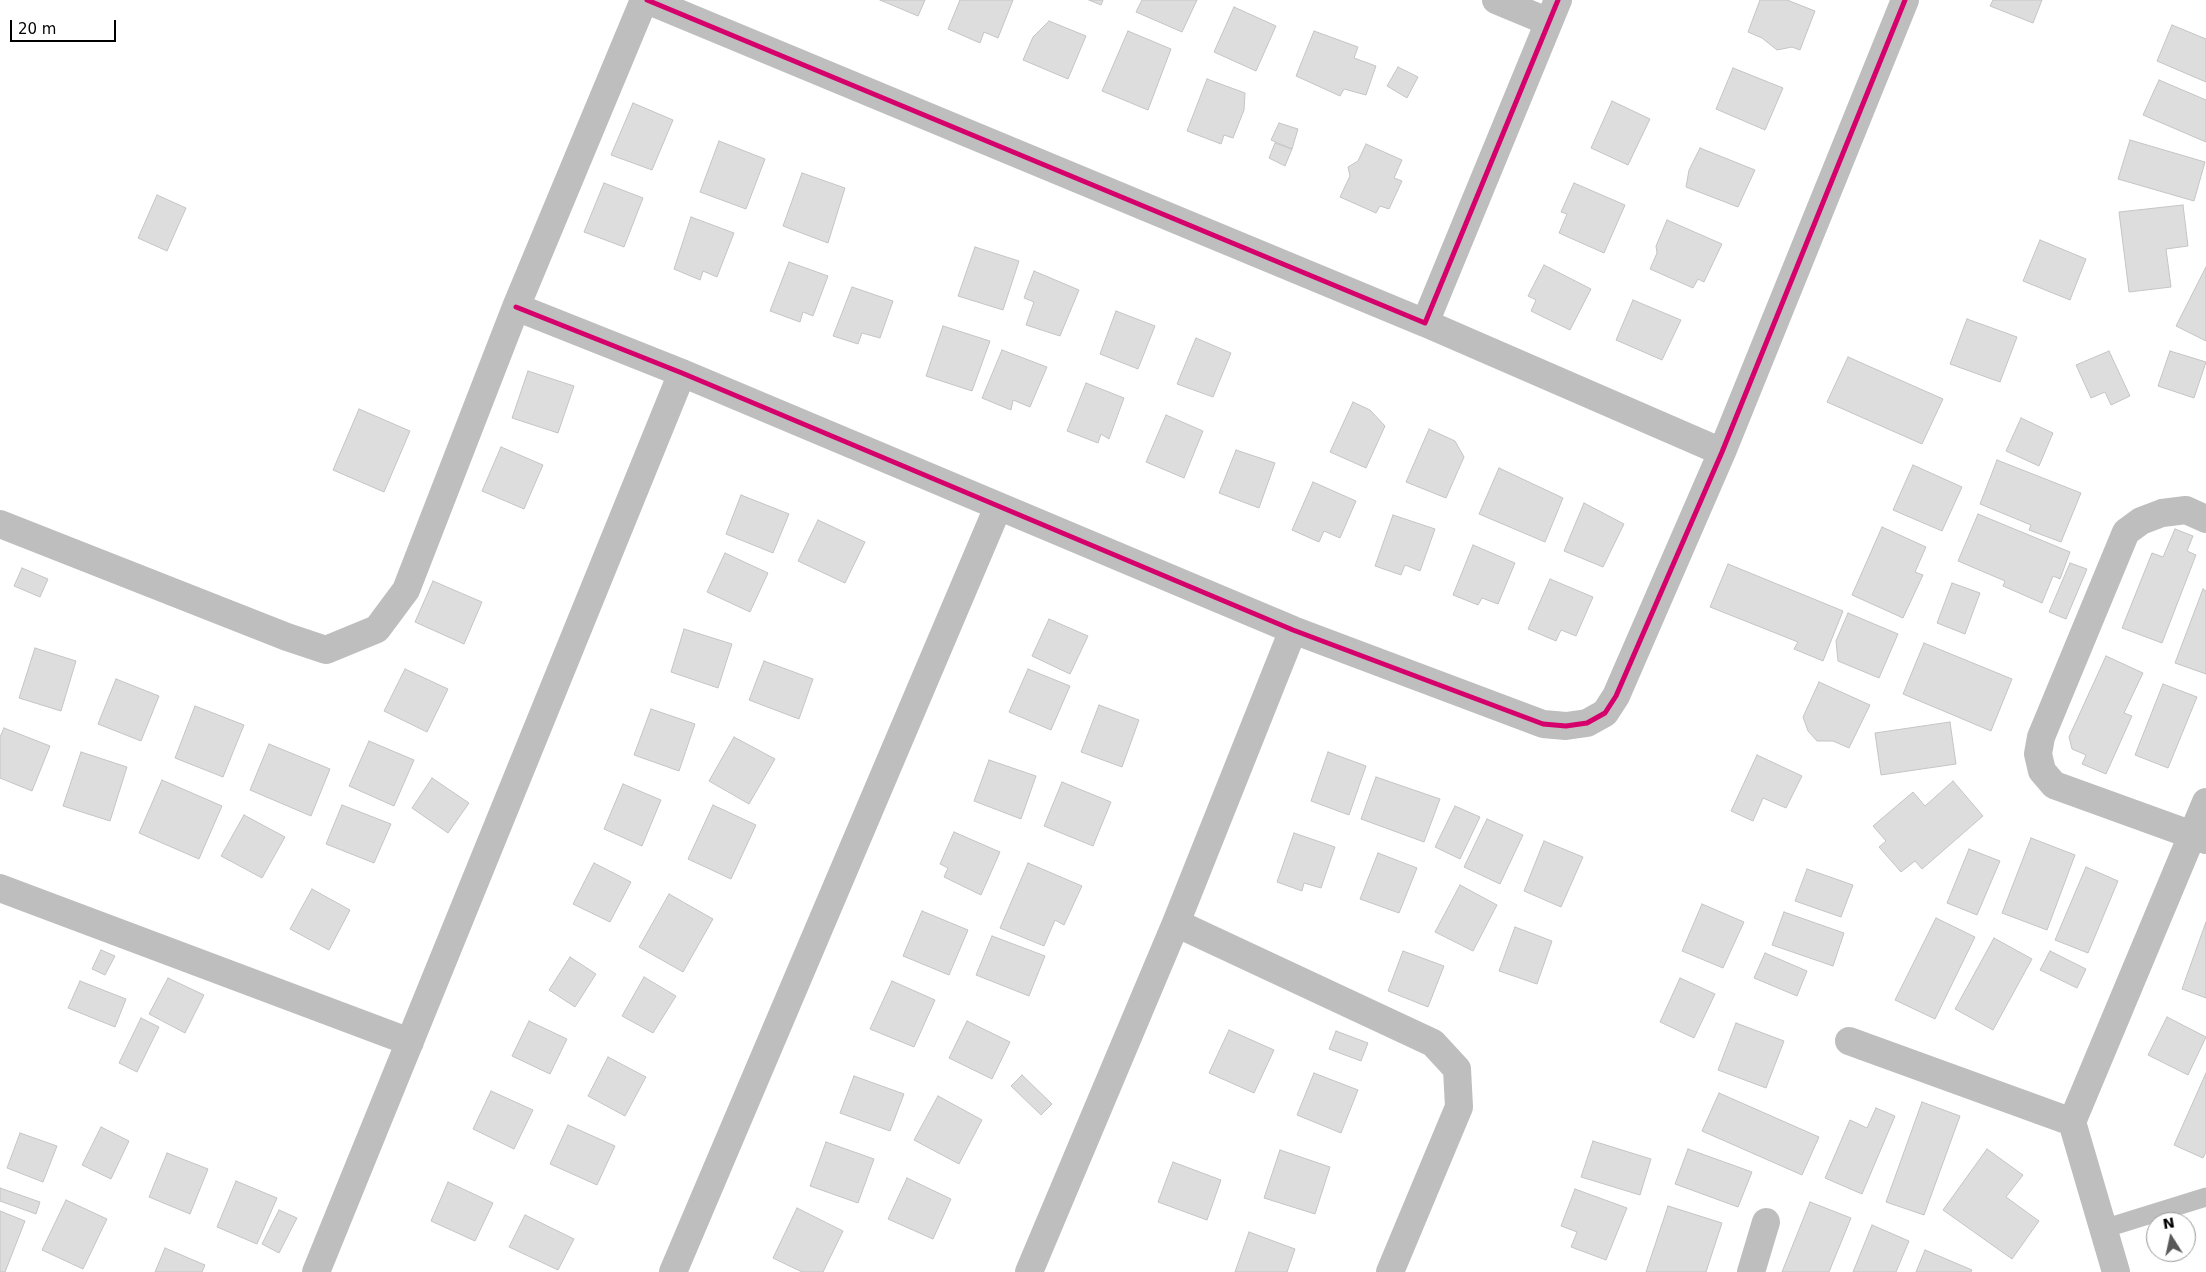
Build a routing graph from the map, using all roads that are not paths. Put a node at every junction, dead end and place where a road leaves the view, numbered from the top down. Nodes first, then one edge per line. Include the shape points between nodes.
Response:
1 (645, 0) edge
2 (1496, 0) edge
3 (1905, 0) edge
4 (1554, 11) edge
5 (516, 307) junction
6 (1425, 323) junction
7 (682, 373) junction
8 (1722, 452) junction
9 (998, 506) junction
10 (2206, 518) edge
11 (0, 524) edge
12 (1293, 630) junction
13 (2206, 802) edge
14 (2199, 837) edge
15 (2, 895) edge
16 (1176, 923) junction
17 (410, 1042) junction
18 (1849, 1042) dead end
19 (2072, 1122) junction
20 (2206, 1197) edge
21 (1766, 1222) dead end
22 (2102, 1229) junction
23 (316, 1272) edge
24 (673, 1272) edge
25 (1029, 1272) edge
26 (1390, 1272) edge
27 (1751, 1272) edge
28 (2116, 1272) edge

1 - 5 street
1 - 6 street
2 - 4 street
3 - 8 street
4 - 6 street
5 - 7 street
5 - 11 street via 406,590 377,629 326,650
6 - 8 street
7 - 9 street
7 - 17 street
8 - 12 street via 1616,696 1604,712 1588,723 1566,726 1543,724
9 - 12 street
9 - 24 street
10 - 14 street via 2186,510 2162,513 2141,521 2126,532 2041,737 2038,754 2042,771 2054,785
12 - 16 street
13 - 14 street
14 - 19 street
15 - 17 street
16 - 25 street
16 - 26 street via 1433,1043 1457,1069 1459,1107
17 - 23 street
18 - 19 street
19 - 22 street
20 - 22 lane
21 - 27 street
22 - 28 street

